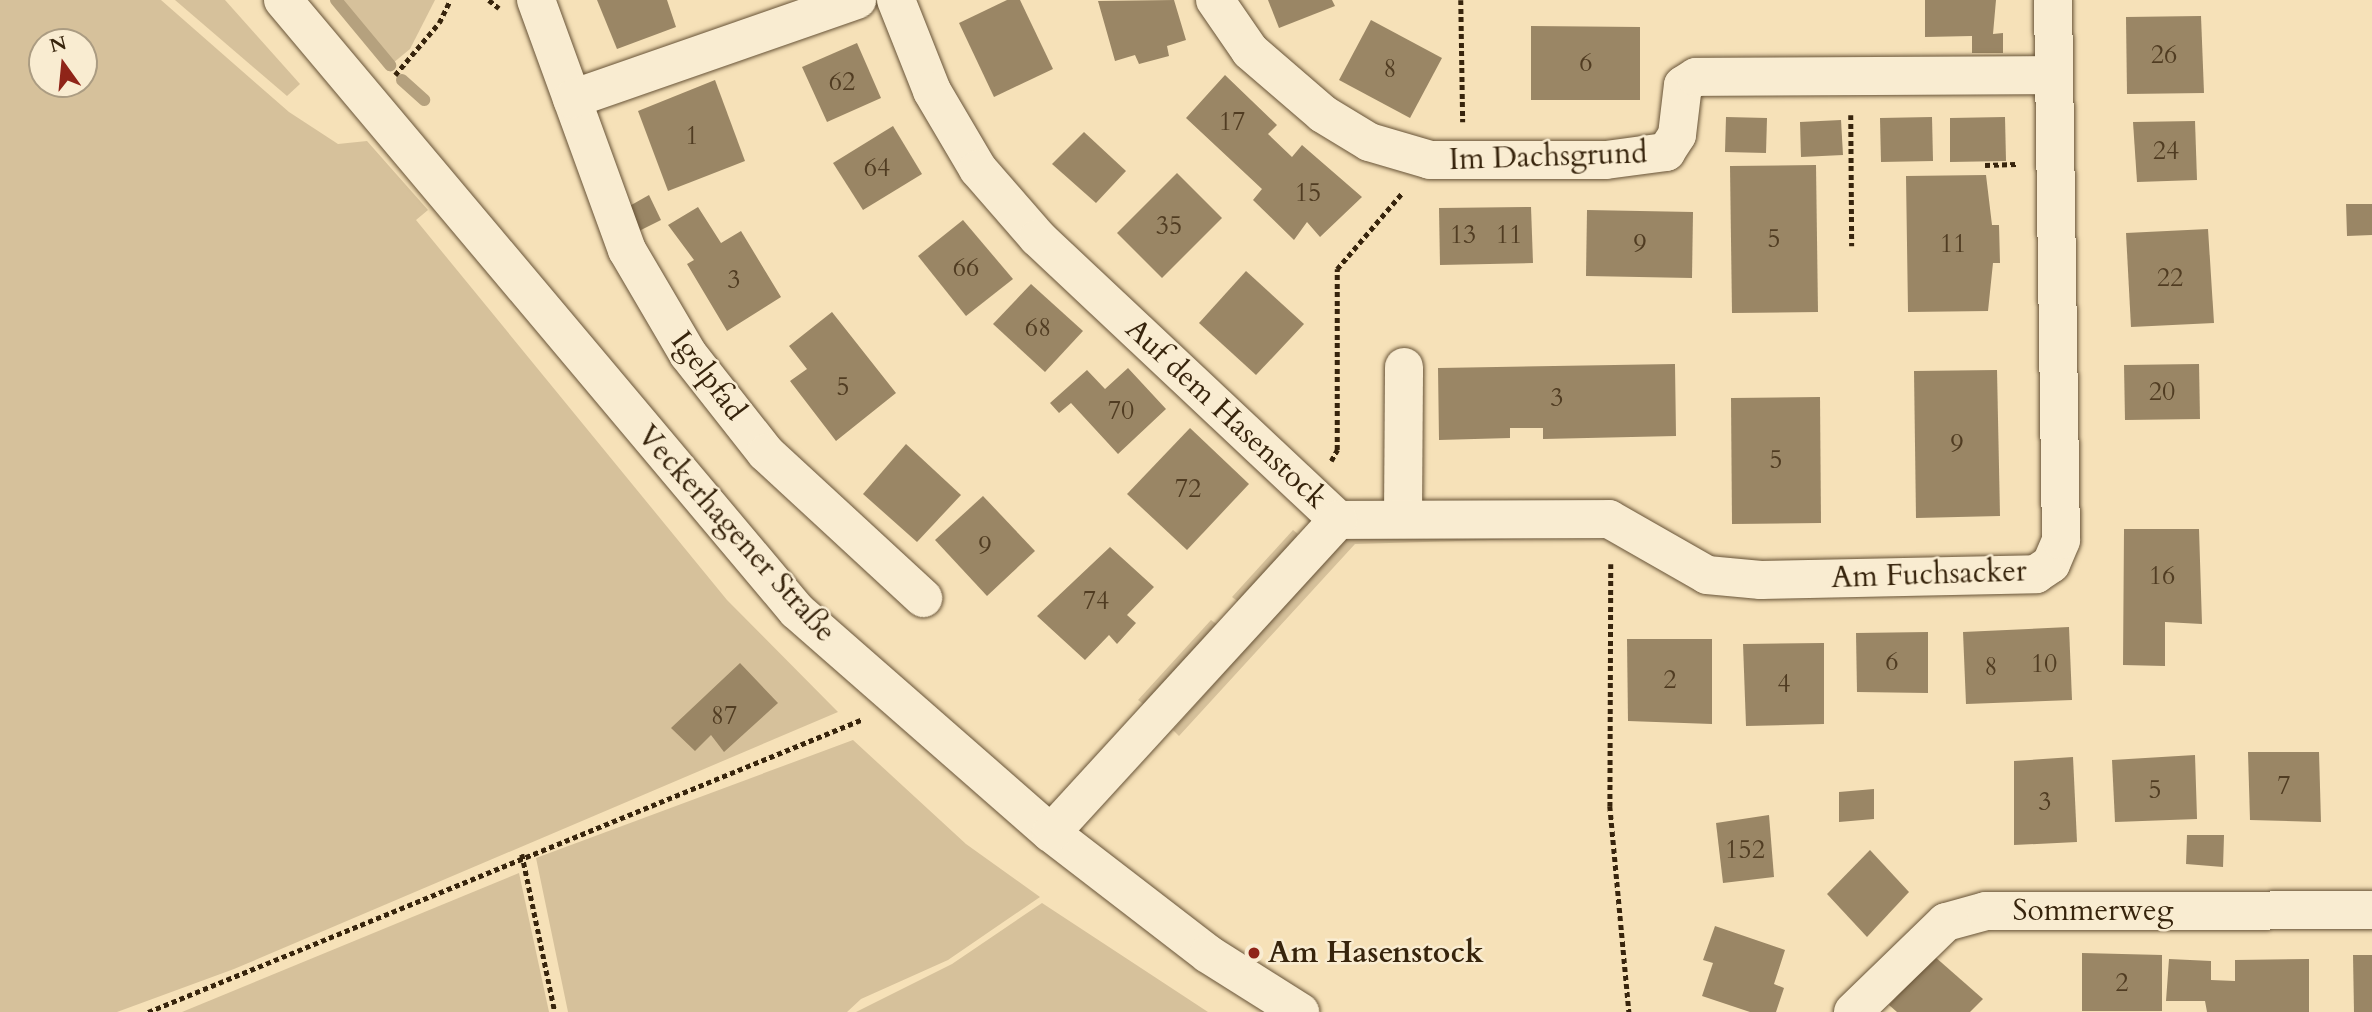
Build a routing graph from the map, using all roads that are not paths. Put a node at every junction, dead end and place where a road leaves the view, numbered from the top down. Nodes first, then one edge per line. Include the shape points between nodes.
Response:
1 (283, 0) edge
2 (537, 0) edge
3 (857, 0) edge
4 (896, 0) edge
5 (1215, 0) edge
6 (2053, 0) edge
7 (2054, 75) junction
8 (572, 99) junction
9 (1404, 367) dead end
10 (1326, 507) junction
11 (1403, 516) junction
12 (923, 598) dead end
13 (1051, 833) junction
14 (2372, 910) edge
15 (1300, 1012) edge
16 (1853, 1012) edge

1 - 13 street, Veckerhagener Straße via 779,590 896,704
2 - 8 street, Igelpfad
3 - 8 street
4 - 10 street, Auf dem Hasenstock via 932,91 978,169 1038,238
5 - 7 street, Im Dachsgrund via 1250,51 1322,114 1369,142 1447,161 1646,158 1666,152 1676,135 1683,85 1696,77
6 - 7 street, Am Fuchsacker
7 - 11 street, Am Fuchsacker via 2061,540 2051,564 2036,574 2004,577 1716,576 1609,519
8 - 12 street, Igelpfad via 627,250 688,354 766,453
9 - 11 street
10 - 11 street, Am Fuchsacker
10 - 13 street, Auf dem Hasenstock
13 - 15 street, Veckerhagener Straße via 1208,954
14 - 16 street, Sommerweg via 1986,911 1946,922

